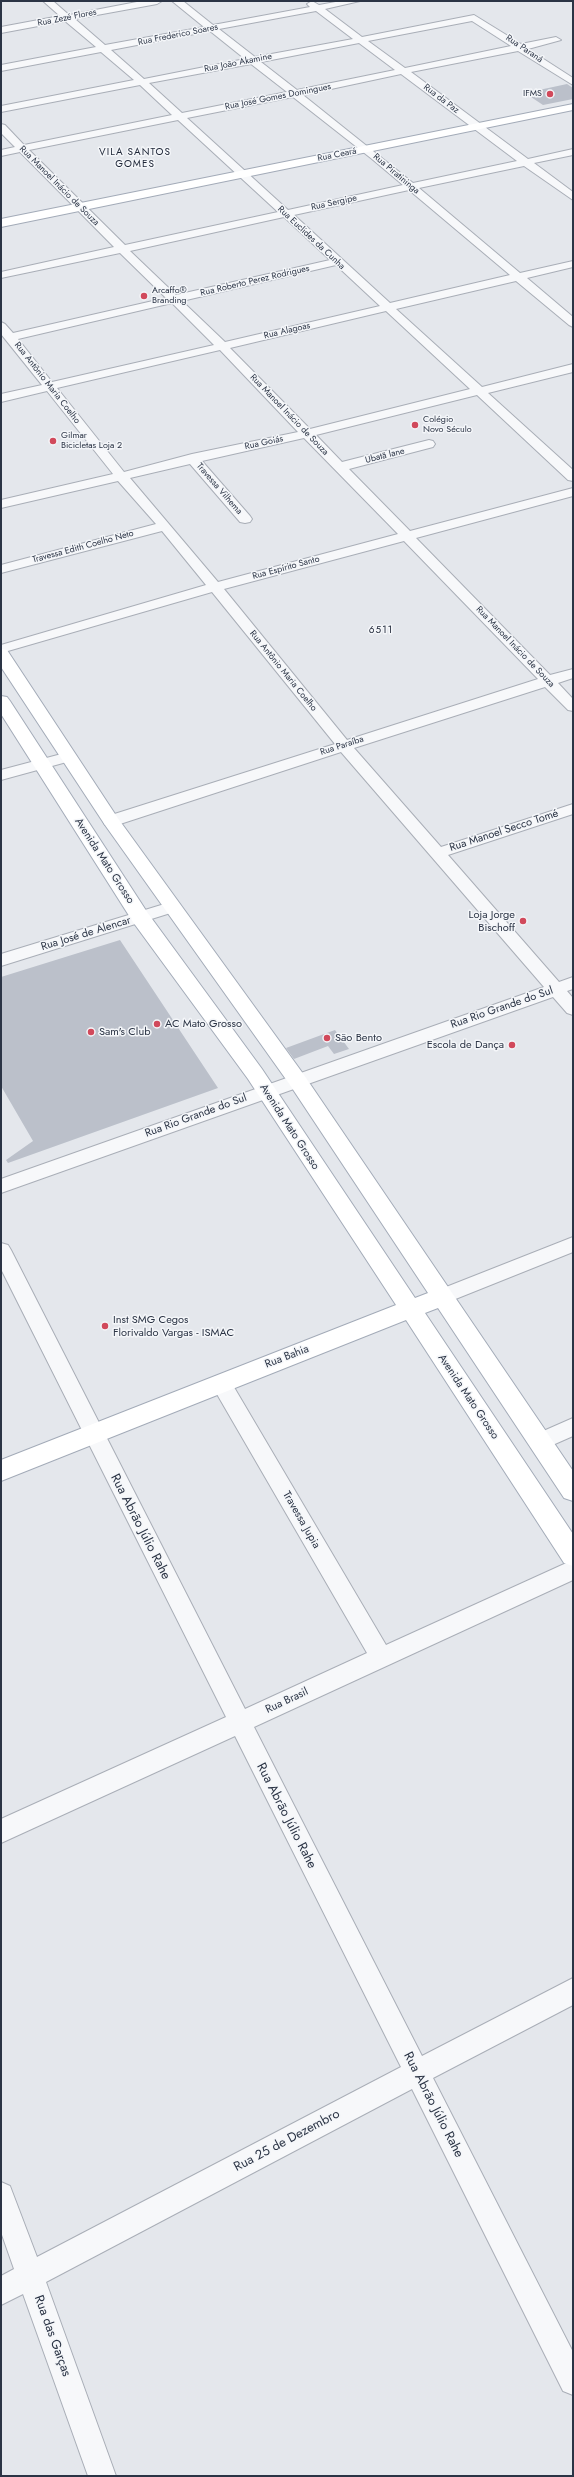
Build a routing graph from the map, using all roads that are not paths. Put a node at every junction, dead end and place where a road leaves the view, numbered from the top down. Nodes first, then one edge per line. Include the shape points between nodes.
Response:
1 (48, 1) edge
2 (157, 1) edge
3 (177, 1) edge
4 (308, 1) edge
5 (355, 1) edge
6 (318, 8) junction
7 (68, 17) junction
8 (476, 18) joint
9 (212, 29) junction
10 (1, 30) edge
11 (360, 39) junction
12 (556, 40) dead end
13 (522, 48) junction
14 (104, 49) junction
15 (253, 60) junction
16 (1, 68) edge
17 (406, 72) junction
18 (141, 81) junction
19 (573, 82) edge
20 (294, 93) junction
21 (573, 107) edge
22 (1, 109) edge
23 (179, 117) junction
24 (477, 126) junction
25 (1, 127) edge
26 (22, 149) junction
27 (366, 149) junction
28 (573, 152) edge
29 (1, 153) edge
30 (527, 162) junction
31 (242, 174) junction
32 (411, 187) junction
33 (573, 197) edge
34 (81, 209) junction
35 (285, 213) junction
36 (1, 222) edge
37 (1, 228) edge
38 (121, 249) junction
39 (336, 262) junction
40 (573, 264) edge
41 (1, 275) edge
42 (516, 277) junction
43 (172, 300) junction
44 (387, 308) junction
45 (573, 323) edge
46 (1, 326) edge
47 (11, 337) junction
48 (222, 346) junction
49 (573, 368) edge
50 (48, 386) junction
51 (479, 391) junction
52 (1, 398) edge
53 (308, 433) junction
54 (430, 444) dead end
55 (192, 458) junction
56 (340, 467) junction
57 (120, 475) junction
58 (573, 477) edge
59 (573, 492) edge
60 (3, 500) edge
61 (245, 519) dead end
62 (164, 526) junction
63 (407, 536) junction
64 (1, 569) edge
65 (214, 587) junction
66 (1, 649) edge
67 (1, 654) edge
68 (573, 673) edge
69 (547, 681) junction
70 (1, 701) edge
71 (573, 707) edge
72 (344, 746) junction
73 (69, 756) junction
74 (41, 764) junction
75 (1, 775) edge
76 (573, 809) edge
77 (111, 821) junction
78 (436, 854) junction
79 (171, 907) junction
80 (140, 917) junction
81 (1, 960) edge
82 (565, 986) edge
83 (573, 1008) edge
84 (297, 1080) junction
85 (266, 1091) junction
86 (1, 1186) edge
87 (573, 1244) edge
88 (1, 1250) edge
89 (443, 1296) junction
90 (410, 1310) junction
91 (221, 1383) junction
92 (573, 1427) edge
93 (93, 1433) junction
94 (539, 1442) junction
95 (1, 1471) edge
96 (573, 1491) edge
97 (573, 1555) edge
98 (573, 1570) edge
99 (381, 1657) junction
100 (239, 1723) junction
101 (1, 1831) edge
102 (573, 1991) edge
103 (417, 2073) junction
104 (1, 2195) edge
105 (30, 2276) junction
106 (1, 2291) edge
107 (573, 2381) edge
108 (102, 2476) edge

1 - 7 street, Rua Euclides da Cunha
2 - 7 street, Rua Zezé Flores
3 - 9 street, Rua Piratininga
4 - 6 street, Rua da Paz
5 - 6 street, Rua Frederico Soares
6 - 9 street, Rua Frederico Soares
6 - 11 street, Rua da Paz
7 - 10 street, Rua Zezé Flores
7 - 14 street, Rua Euclides da Cunha
8 - 11 street, Rua João Akamine
8 - 13 street, Rua Paraná
9 - 14 street, Rua Frederico Soares
9 - 15 street, Rua Piratininga
11 - 15 street, Rua João Akamine
11 - 17 street, Rua da Paz
12 - 13 street, Rua José Gomes Domingues
13 - 17 street, Rua José Gomes Domingues
13 - 19 street, Rua Paraná
14 - 16 street, Rua Frederico Soares
14 - 18 street, Rua Euclides da Cunha
15 - 18 street, Rua João Akamine
15 - 20 street, Rua Piratininga
17 - 20 street, Rua José Gomes Domingues
17 - 24 street, Rua da Paz
18 - 22 street, Rua João Akamine
18 - 23 street, Rua Euclides da Cunha
20 - 23 street, Rua José Gomes Domingues
20 - 27 street, Rua Piratininga
21 - 24 main road, Rua Ceará
23 - 26 street, Rua José Gomes Domingues
23 - 31 street, Rua Euclides da Cunha
24 - 27 main road, Rua Ceará
24 - 30 street, Rua da Paz
25 - 26 street, Rua Manoel Inácio de Souza
26 - 29 street, Rua José Gomes Domingues
26 - 34 street, Rua Manoel Inácio de Souza
27 - 31 main road, Rua Ceará
27 - 32 street, Rua Piratininga
28 - 30 street, Rua Sergipe
30 - 32 street, Rua Sergipe
30 - 33 street, Rua da Paz
31 - 34 main road, Rua Ceará
31 - 35 street, Rua Euclides da Cunha
32 - 35 street, Rua Sergipe
32 - 42 street, Rua Piratininga
34 - 36 main road, Rua Ceará
34 - 37 main road, Rua Ceará
34 - 38 street, Rua Manoel Inácio de Souza
35 - 38 street, Rua Sergipe
35 - 39 street, Rua Euclides da Cunha
38 - 41 street, Rua Sergipe
38 - 43 street, Rua Manoel Inácio de Souza
39 - 43 street, Rua Roberto Perez Rodrigues
39 - 44 street, Rua Euclides da Cunha
40 - 42 street, Rua Alagoas
42 - 44 street, Rua Alagoas
42 - 45 street, Rua Piratininga
43 - 47 street, Rua Roberto Perez Rodrigues
43 - 48 street, Rua Manoel Inácio de Souza
44 - 48 street, Rua Alagoas
44 - 51 street, Rua Euclides da Cunha
46 - 47 street, Rua Antônio Maria Coelho
47 - 50 street, Rua Antônio Maria Coelho
48 - 50 street, Rua Alagoas
48 - 53 street, Rua Manoel Inácio de Souza
49 - 51 street, Rua Goiás
50 - 52 street, Rua Alagoas
50 - 57 street, Rua Antônio Maria Coelho
51 - 53 street, Rua Goiás
51 - 58 street, Rua Euclides da Cunha
53 - 55 street, Rua Goiás
53 - 56 street, Rua Manoel Inácio de Souza
54 - 56 street, Ubatã lane
55 - 57 street, Rua Goiás
55 - 61 street, Travessa Vilhema
56 - 63 street, Rua Manoel Inácio de Souza
57 - 60 street, Rua Goiás
57 - 62 street, Rua Antônio Maria Coelho
59 - 63 street, Rua Espírito Santo
62 - 64 street, Travessa Edith Coelho Neto
62 - 65 street, Rua Antônio Maria Coelho
63 - 65 street, Rua Espírito Santo
63 - 69 street, Rua Manoel Inácio de Souza
65 - 66 street, Rua Espírito Santo
65 - 72 street, Rua Antônio Maria Coelho
67 - 73 main road
68 - 69 street, Rua Paraíba
69 - 71 street, Rua Manoel Inácio de Souza
69 - 72 street, Rua Paraíba
70 - 74 main road, Avenida Mato Grosso
72 - 77 street, Rua Paraíba
72 - 78 street, Rua Antônio Maria Coelho
73 - 74 street
73 - 77 main road
74 - 75 street
74 - 80 main road, Avenida Mato Grosso
76 - 78 street, Rua Manoel Secco Tomé
77 - 79 main road
78 - 82 street, Rua Antônio Maria Coelho
79 - 80 street, Rua José de Alencar
79 - 84 main road
80 - 81 street, Rua José de Alencar
80 - 85 main road, Avenida Mato Grosso
82 - 83 street, Rua Antônio Maria Coelho
82 - 84 street, Rua Rio Grande do Sul
84 - 85 street, Rua Rio Grande do Sul
84 - 89 main road
85 - 86 street, Rua Rio Grande do Sul
85 - 90 main road, Avenida Mato Grosso
87 - 89 street, Rua Bahia
88 - 93 street, Rua Abrão Júlio Rahe
89 - 90 main road, Rua Bahia
89 - 94 main road
90 - 91 main road, Rua Bahia
90 - 97 main road, Avenida Mato Grosso
91 - 93 main road, Rua Bahia
91 - 99 street, Travessa Jupia
92 - 94 street
93 - 95 main road, Rua Bahia
93 - 100 street, Rua Abrão Júlio Rahe
94 - 96 main road
98 - 99 street, Rua Brasil
99 - 100 street, Rua Brasil
100 - 101 street, Rua Brasil
100 - 103 street, Rua Abrão Júlio Rahe
102 - 103 street, Rua 25 de Dezembro
103 - 105 street, Rua 25 de Dezembro
103 - 107 street, Rua Abrão Júlio Rahe
104 - 105 street, Rua das Garças
105 - 106 street, Rua 25 de Dezembro
105 - 108 street, Rua das Garças

